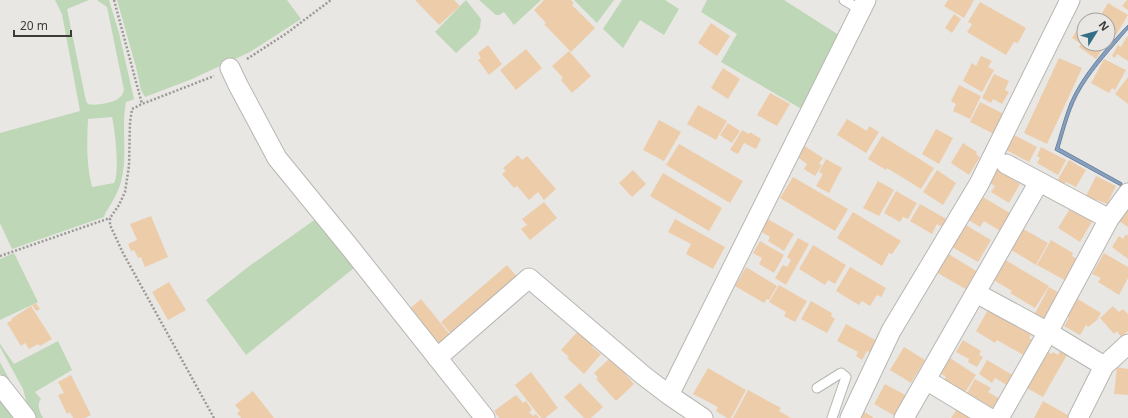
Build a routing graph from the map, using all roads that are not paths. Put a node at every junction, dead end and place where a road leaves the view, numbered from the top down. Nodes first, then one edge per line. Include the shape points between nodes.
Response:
1 (844, 0) edge
2 (1070, 0) edge
3 (863, 5) edge
4 (230, 68) road end
5 (1006, 164) dead end
6 (1039, 182) junction
7 (1128, 193) edge
8 (1109, 219) junction
9 (976, 293) junction
10 (1048, 332) junction
11 (1128, 344) edge
12 (437, 358) junction
13 (1115, 361) edge
14 (926, 380) junction
15 (0, 385) edge
16 (817, 388) dead end
17 (669, 395) junction
18 (26, 418) edge
19 (485, 418) edge
20 (704, 418) edge
21 (832, 418) edge
22 (850, 418) edge
23 (904, 418) edge
24 (989, 418) edge
25 (999, 418) edge
26 (1078, 418) edge

1 - 3 lane
2 - 22 street via 979,184 891,331
3 - 17 street
4 - 12 street via 277,158
5 - 6 street
6 - 8 street
6 - 9 street
7 - 8 street
8 - 10 street
9 - 10 street
9 - 14 street
10 - 13 street
10 - 25 street
11 - 13 street
12 - 17 street via 529,278
12 - 19 street
13 - 26 street
14 - 23 street
14 - 24 street
15 - 18 street
16 - 21 lane via 841,373 846,377
17 - 20 street

